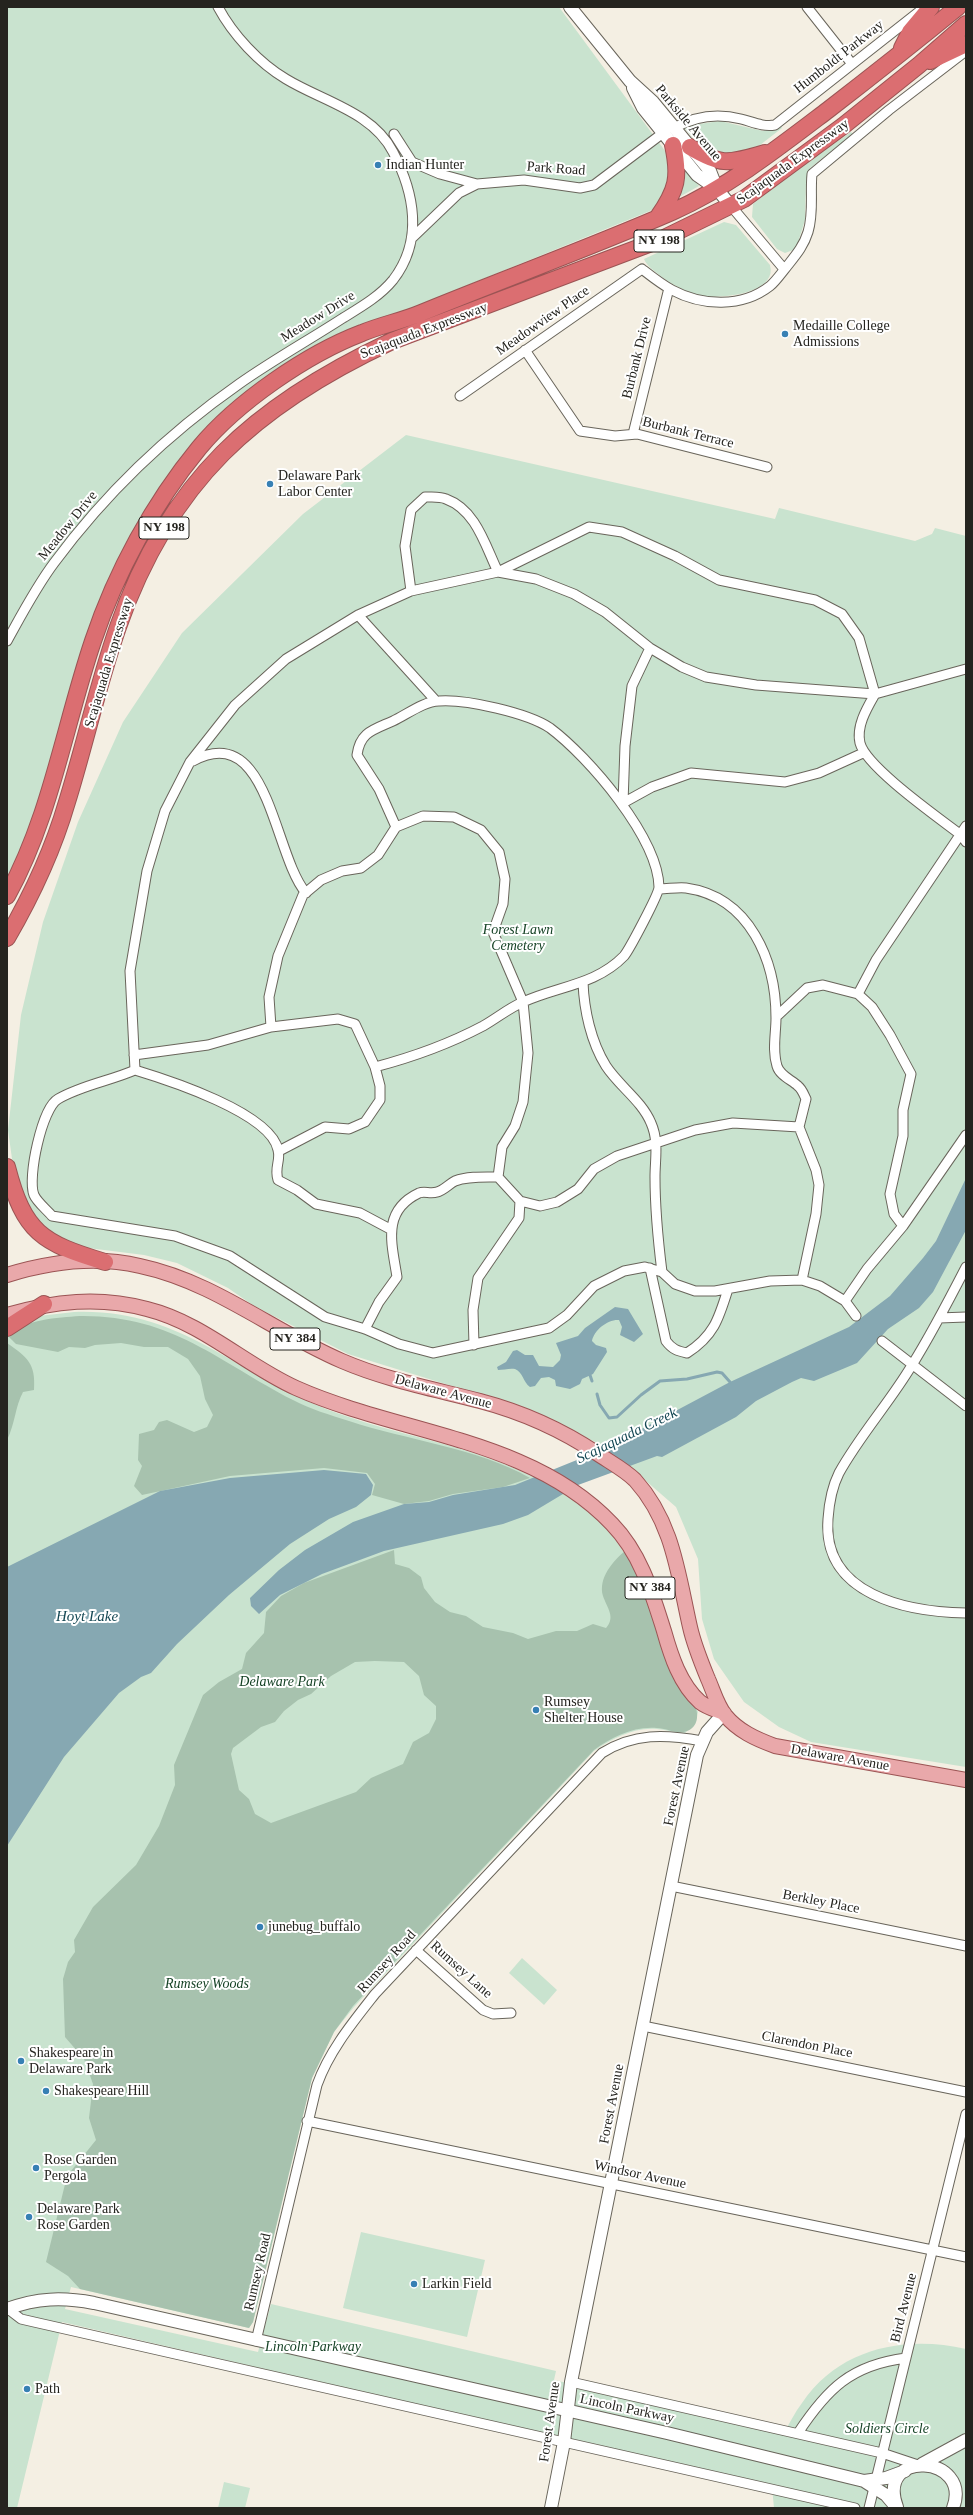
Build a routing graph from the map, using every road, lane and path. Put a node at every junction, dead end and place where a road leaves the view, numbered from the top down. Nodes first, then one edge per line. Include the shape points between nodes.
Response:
1 (218, 7) edge
2 (570, 7) edge
3 (807, 7) edge
4 (925, 7) edge
5 (931, 7) edge
6 (958, 7) edge
7 (966, 24) edge
8 (966, 44) edge
9 (966, 51) edge
10 (899, 55) junction
11 (852, 64) junction
12 (919, 65) junction
13 (394, 134) dead end
14 (670, 135) junction
15 (690, 147) junction
16 (777, 150) junction
17 (477, 184) junction
18 (717, 189) junction
19 (731, 206) junction
20 (658, 218) junction
21 (412, 238) junction
22 (784, 269) junction
23 (669, 288) junction
24 (525, 350) junction
25 (460, 396) dead end
26 (633, 434) junction
27 (767, 467) dead end
28 (498, 572) junction
29 (411, 591) junction
30 (358, 616) junction
31 (7, 641) edge
32 (650, 648) junction
33 (966, 669) edge
34 (875, 694) junction
35 (436, 701) junction
36 (863, 753) junction
37 (190, 762) junction
38 (623, 803) junction
39 (966, 826) edge
40 (396, 827) junction
41 (964, 839) edge
42 (659, 889) junction
43 (306, 893) junction
44 (7, 896) edge
45 (11, 931) edge
46 (7, 943) edge
47 (583, 982) junction
48 (858, 994) junction
49 (523, 1002) junction
50 (776, 1017) junction
51 (271, 1027) junction
52 (134, 1055) junction
53 (375, 1067) junction
54 (135, 1070) junction
55 (799, 1127) junction
56 (966, 1135) edge
57 (657, 1142) junction
58 (279, 1151) junction
59 (7, 1167) edge
60 (498, 1177) junction
61 (520, 1201) junction
62 (903, 1226) junction
63 (390, 1229) junction
64 (105, 1262) junction
65 (966, 1267) edge
66 (650, 1268) junction
67 (662, 1272) junction
68 (7, 1275) edge
69 (802, 1280) junction
70 (728, 1289) junction
71 (844, 1301) junction
72 (44, 1304) junction
73 (7, 1315) edge
74 (856, 1316) dead end
75 (966, 1317) edge
76 (939, 1318) junction
77 (7, 1328) edge
78 (365, 1329) junction
79 (882, 1341) dead end
80 (474, 1345) junction
81 (912, 1366) junction
82 (966, 1406) edge
83 (966, 1613) edge
84 (724, 1713) junction
85 (702, 1741) junction
86 (966, 1780) edge
87 (671, 1886) junction
88 (966, 1946) edge
89 (416, 1950) junction
90 (511, 2013) dead end
91 (643, 2026) junction
92 (966, 2092) edge
93 (966, 2114) edge
94 (307, 2121) junction
95 (611, 2183) junction
96 (933, 2251) junction
97 (966, 2258) edge
98 (8, 2309) edge
99 (256, 2341) junction
100 (906, 2358) junction
101 (571, 2382) junction
102 (568, 2411) junction
103 (798, 2433) junction
104 (966, 2440) edge
105 (564, 2442) junction
106 (882, 2452) junction
107 (917, 2466) junction
108 (871, 2482) junction
109 (958, 2505) edge
110 (551, 2508) edge
111 (855, 2508) edge
112 (869, 2508) edge
113 (897, 2508) edge

1 - 21 street, Meadow Drive via 238,36 266,64 284,78 374,126 388,142 409,186 412,202
2 - 14 street, Parkside Avenue via 630,81 643,108
3 - 11 street
4 - 11 street, Humboldt Parkway
5 - 10 highway via 910,32
6 - 10 highway, Scajaquada Expressway / NY 198
7 - 12 highway, Scajaquada Expressway / NY 198
8 - 12 highway
9 - 22 street via 812,174 809,230 802,249
10 - 16 highway, Scajaquada Expressway / NY 198
11 - 14 street, Humboldt Parkway via 775,125 767,126 719,116 699,118
12 - 19 highway, Scajaquada Expressway / NY 198 via 843,126
13 - 17 street, Park Road via 412,162 440,174
14 - 15 street, Parkside Avenue
14 - 17 street, Park Road via 594,185 580,188 524,180
14 - 18 street, Parkside Avenue via 697,175
14 - 20 highway via 677,179 671,196
15 - 16 highway via 714,161 725,162
15 - 18 street, Parkside Avenue via 710,171
16 - 18 highway, Scajaquada Expressway / NY 198
17 - 21 street, Park Road via 444,204
18 - 19 street, Parkside Avenue
18 - 20 highway, Scajaquada Expressway / NY 198
19 - 22 street
19 - 45 highway, Scajaquada Expressway / NY 198 via 662,240 392,341 350,361 278,405 243,433 205,471 175,509 146,558 131,592 117,628 55,840 30,898
20 - 44 highway, Scajaquada Expressway / NY 198 via 409,318 363,332 321,351 225,420 199,448 170,489 141,534 109,600 93,642 42,818 25,864
21 - 31 street, Meadow Drive via 403,264 383,291 241,382 178,432 118,487 53,564
22 - 23 street via 770,286 752,296 732,302 714,303 692,299
23 - 24 street, Meadowview Place via 642,268
23 - 26 street, Burbank Drive
24 - 25 street, Meadowview Place
24 - 26 street, Burbank Terrace via 580,431 616,436
26 - 27 street, Burbank Terrace
28 - 29 street
28 - 29 street via 478,529 464,508 445,498 425,497 411,510 406,546
28 - 32 street via 536,579 574,594 605,612
28 - 34 street via 589,527 622,532 719,580 815,600 842,614 859,638
29 - 30 street
30 - 35 street
30 - 37 street via 286,659 234,704
32 - 34 street via 682,667 706,677
32 - 38 street via 632,686 625,746
33 - 34 street
34 - 36 street via 860,727
35 - 38 street via 462,701 510,712 549,727 589,763
35 - 40 street via 366,733 358,743 357,755 379,789
36 - 38 street via 819,773 785,782 691,773 652,787
36 - 41 street via 909,795
37 - 43 street via 208,753 219,752 236,756 248,766 271,811 292,872
37 - 52 street via 165,811 147,872 130,971
38 - 42 street via 655,862
39 - 41 street
40 - 43 street via 378,855 361,868 342,871 321,880
40 - 49 street via 423,816 454,817 481,830 499,852 505,879 503,904 493,932
41 - 48 street via 876,960
42 - 47 street via 625,954 607,971
42 - 50 street via 686,888 715,896 740,914 761,942 772,972
43 - 51 street via 278,956 269,997
45 - 46 highway, Scajaquada Expressway
47 - 49 street
47 - 57 street via 584,1002 591,1031 606,1066 630,1092 651,1122
48 - 50 street via 823,985 807,988 792,999
48 - 62 street via 876,1012 911,1074 903,1110 903,1136 890,1194 894,1214
49 - 53 street via 484,1026 454,1040 416,1056
49 - 60 street via 528,1053 523,1102 515,1126 502,1147
50 - 55 street via 774,1044 777,1067 786,1078 799,1087 806,1099
51 - 52 street via 208,1045
51 - 53 street via 338,1019 355,1024
52 - 54 street
53 - 58 street via 380,1086 380,1100 365,1122 349,1129 325,1127
54 - 58 street via 211,1098 252,1119 270,1134
54 - 78 street via 88,1085 56,1100 42,1127 33,1160 34,1195 52,1216 175,1236 230,1256 325,1317
55 - 57 street via 733,1122
55 - 69 street via 816,1170 819,1185 816,1214
56 - 62 street
57 - 61 street via 617,1156 594,1169 578,1189 557,1202 540,1206
57 - 67 street via 657,1224
58 - 63 street via 275,1170 278,1180 316,1204 360,1214
59 - 64 highway via 21,1210 46,1240
60 - 61 street
60 - 63 street via 456,1181 437,1192 420,1192 406,1201 394,1216
61 - 80 street via 519,1218 478,1278 473,1310
62 - 71 street
63 - 78 street via 397,1277 379,1302
64 - 68 main road, Delaware Avenue / NY 384 via 73,1262
64 - 84 main road, Delaware Avenue / NY 384 via 136,1265 194,1282 223,1296 284,1334 343,1362 396,1380 506,1409 557,1430 633,1477 651,1501 669,1535 697,1653
65 - 76 street
66 - 67 street
66 - 70 street via 666,1341 671,1348 678,1351 687,1353 702,1342 719,1320
66 - 80 street via 624,1271 594,1286 567,1315 548,1328
67 - 70 street via 675,1284 695,1291
69 - 70 street via 770,1281
69 - 71 street via 820,1286
71 - 74 street
72 - 73 main road, Delaware Avenue / NY 384
72 - 77 highway
72 - 84 main road, Delaware Avenue / NY 384 via 83,1300 107,1302 155,1311 178,1319 259,1368 315,1396 350,1410 462,1442 529,1466 582,1497 614,1526 639,1561 674,1663 687,1686 701,1704
75 - 76 street
76 - 81 street
78 - 80 street via 399,1344 433,1353
79 - 81 street
81 - 82 street
81 - 83 street via 839,1473 829,1502 827,1529 832,1556 848,1579 874,1597 910,1607
84 - 85 street, Forest Avenue
84 - 86 main road, Delaware Avenue / NY 384 via 751,1736 775,1746
85 - 87 street, Forest Avenue
85 - 89 street, Rumsey Road via 645,1736 629,1740 602,1753
87 - 88 street, Berkley Place
87 - 91 street, Forest Avenue
89 - 90 street, Rumsey Lane via 483,2010 493,2014
89 - 94 street, Rumsey Road via 354,2020 325,2064
91 - 92 street, Clarendon Place
91 - 95 street, Forest Avenue
93 - 96 street, Bird Avenue
94 - 95 street, Windsor Avenue
94 - 99 street, Rumsey Road
95 - 96 street, Windsor Avenue
95 - 101 street, Forest Avenue
96 - 97 street, Windsor Avenue
96 - 100 street, Bird Avenue
98 - 99 street, Lincoln Parkway via 43,2299 69,2298
98 - 105 street, Lincoln Parkway via 21,2319
99 - 102 street, Lincoln Parkway
100 - 103 street via 885,2360 834,2387 815,2407
100 - 106 street, Bird Avenue
101 - 102 street, Forest Avenue
101 - 103 street, Lincoln Parkway
102 - 105 street, Forest Avenue
102 - 108 street, Lincoln Parkway
103 - 106 street, Lincoln Parkway
104 - 107 street
105 - 110 street, Forest Avenue
105 - 111 street, Lincoln Parkway
106 - 107 street, Lincoln Parkway
106 - 108 street, Bird Avenue
107 - 108 street, Lincoln Parkway
107 - 109 street via 938,2467 949,2475 956,2488
107 - 113 street via 900,2478 895,2487
108 - 112 street, Bird Avenue
108 - 113 street, Lincoln Parkway

